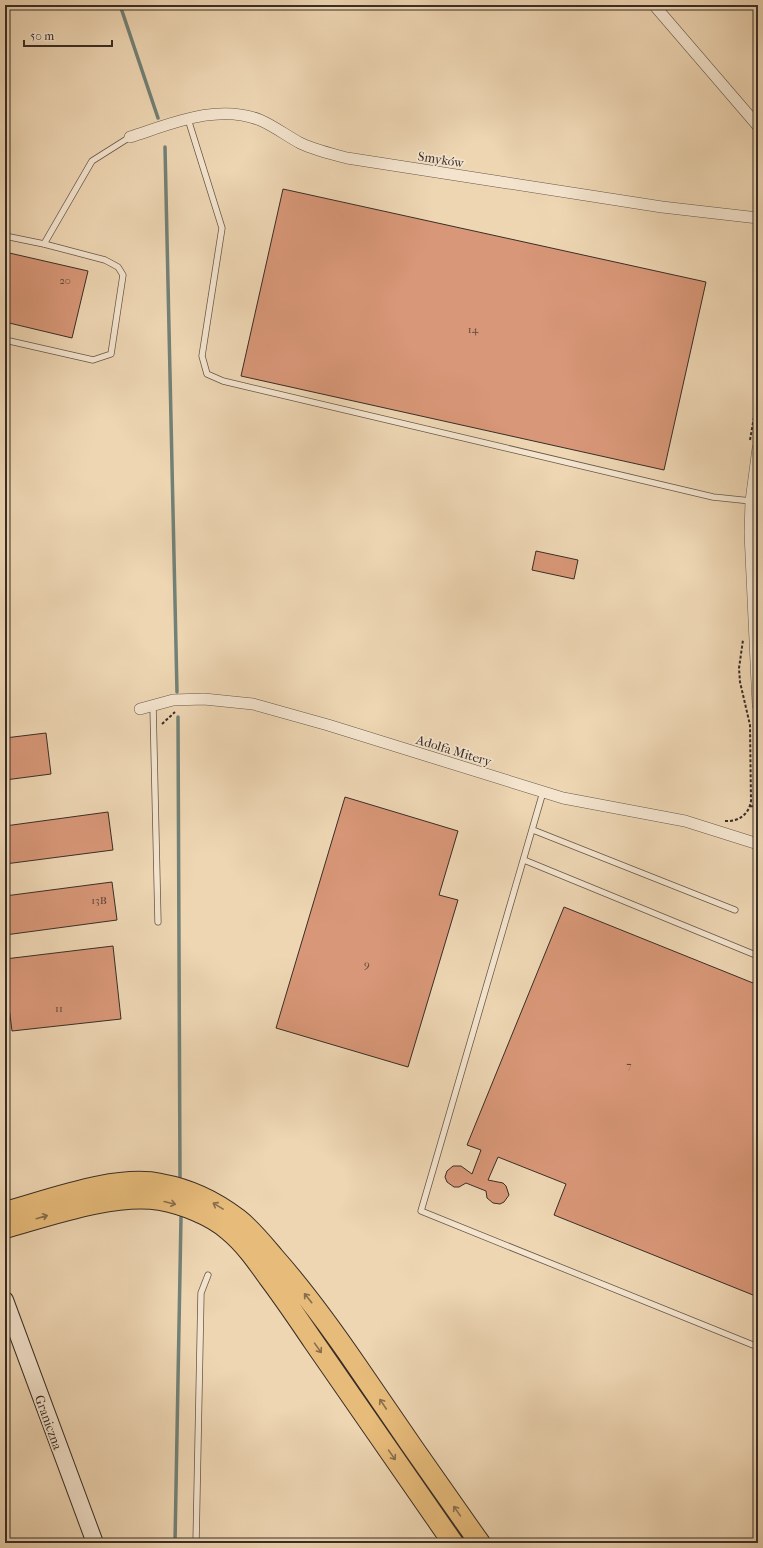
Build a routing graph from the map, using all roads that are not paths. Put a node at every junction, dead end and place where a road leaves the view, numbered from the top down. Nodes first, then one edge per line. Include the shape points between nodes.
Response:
1 (654, 5) edge
2 (188, 119) junction
3 (758, 126) edge
4 (130, 137) joint
5 (758, 218) edge
6 (5, 236) edge
7 (44, 244) junction
8 (5, 340) edge
9 (758, 448) edge
10 (751, 501) junction
11 (756, 606) edge
12 (758, 705) edge
13 (153, 706) junction
14 (140, 709) dead end
15 (543, 792) junction
16 (533, 830) junction
17 (758, 844) edge
18 (524, 860) junction
19 (735, 910) dead end
20 (158, 922) dead end
21 (758, 956) edge
22 (5, 1212) edge
23 (5, 1228) edge
24 (208, 1275) dead end
25 (5, 1300) edge
26 (758, 1347) edge
27 (95, 1543) edge
28 (196, 1543) edge
29 (453, 1543) edge
30 (480, 1543) edge

1 - 3 street
2 - 4 street, Smyków
2 - 5 street, Smyków via 216,113 242,114 315,149 347,158 662,208
2 - 10 lane via 222,228 202,356 207,374 223,381 697,494
4 - 7 lane via 92,161
6 - 7 lane
7 - 8 lane via 105,260 121,271 123,275 111,354 93,360
9 - 10 street
10 - 11 street via 750,533
11 - 12 street
13 - 14 street, Adolfa Mitery
13 - 15 street, Adolfa Mitery via 173,700 204,699 253,704
13 - 20 lane
15 - 16 lane
15 - 17 street, Adolfa Mitery via 586,803 686,821
16 - 18 lane
16 - 19 lane
18 - 21 lane
18 - 26 lane via 421,1211
30 -> 22 highway via 323,1316 259,1240 234,1216 218,1205 186,1191 160,1183 132,1182 109,1184
23 -> 29 highway via 106,1202 133,1198 181,1205 227,1229 248,1249 278,1290
24 - 28 lane via 201,1293
25 - 27 street, Graniczna

